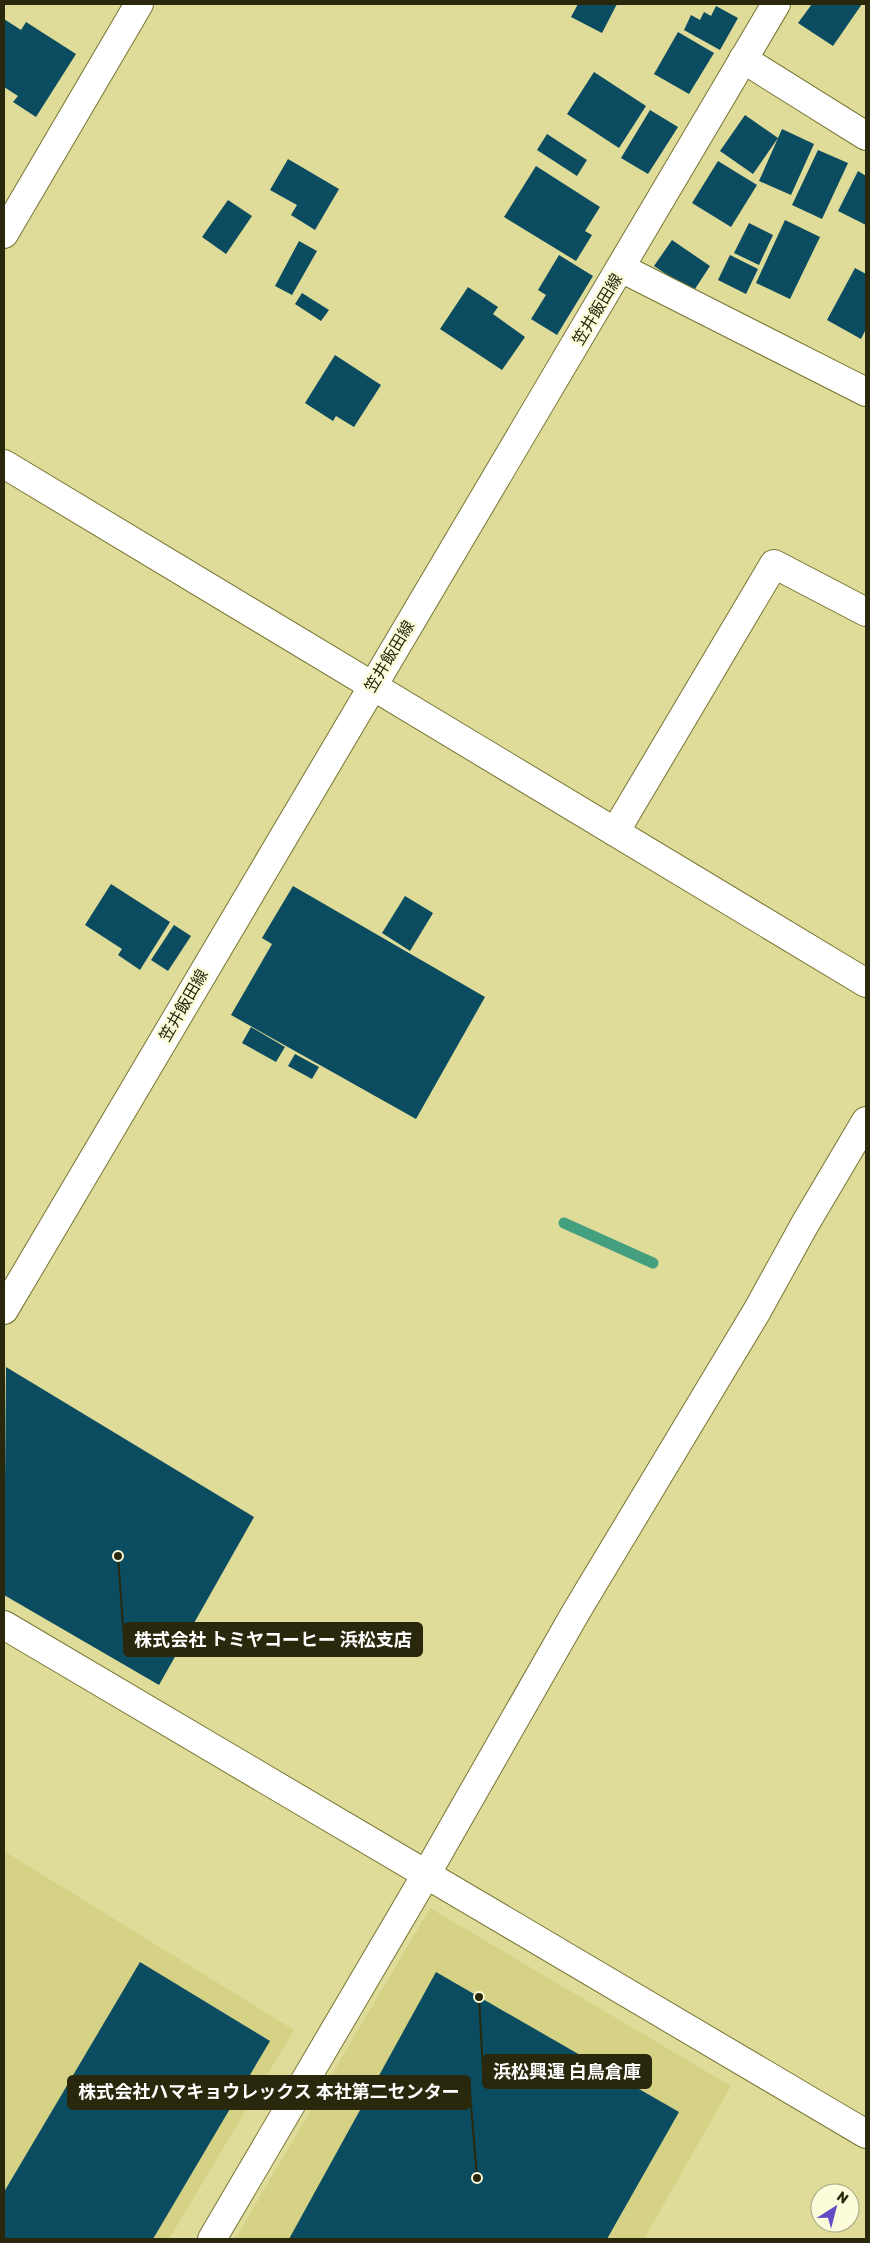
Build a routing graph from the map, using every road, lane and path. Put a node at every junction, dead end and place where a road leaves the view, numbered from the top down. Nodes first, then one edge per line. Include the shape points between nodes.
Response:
1 (139, 4) edge
2 (776, 4) edge
3 (743, 60) junction
4 (866, 136) edge
5 (4, 234) edge
6 (621, 268) junction
7 (866, 392) edge
8 (4, 464) edge
9 (866, 612) edge
10 (371, 685) junction
11 (615, 832) junction
12 (866, 983) edge
13 (866, 1121) edge
14 (4, 1310) edge
15 (4, 1625) edge
16 (427, 1873) junction
17 (866, 2134) edge
18 (212, 2239) edge

1 - 5 street
2 - 3 street, 笠井飯田線
3 - 4 street
3 - 6 street, 笠井飯田線
6 - 7 street
6 - 10 street, 笠井飯田線
8 - 10 street
9 - 11 street via 774,564
10 - 11 street
10 - 14 street, 笠井飯田線
11 - 12 street
13 - 16 street via 752,1319 576,1612
15 - 16 street
16 - 17 street
16 - 18 street

